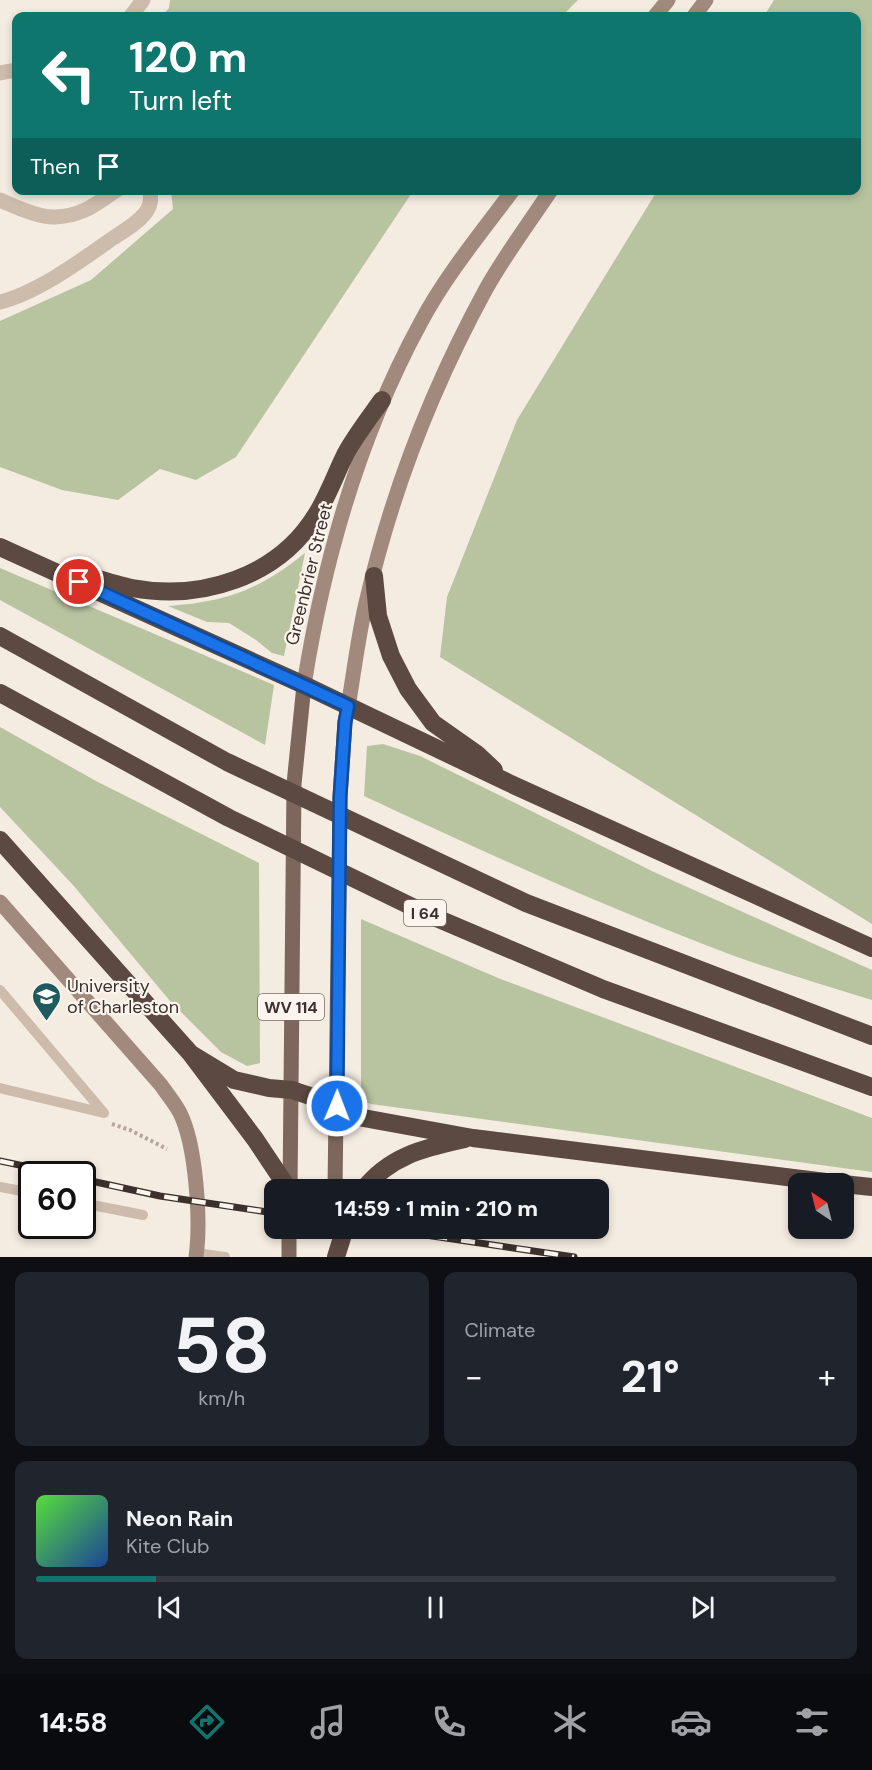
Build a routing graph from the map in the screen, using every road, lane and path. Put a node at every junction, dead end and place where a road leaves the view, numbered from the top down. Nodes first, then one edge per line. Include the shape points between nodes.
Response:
1 (668, 0) edge
2 (658, 12) edge
3 (109, 195) edge
4 (151, 195) edge
5 (509, 195) edge
6 (548, 195) edge
7 (0, 200) edge
8 (0, 302) edge
9 (382, 400) junction
10 (7, 550) edge
11 (374, 576) junction
12 (0, 636) edge
13 (304, 685) junction
14 (0, 693) edge
15 (348, 706) junction
16 (509, 783) junction
17 (0, 840) edge
18 (0, 902) edge
19 (872, 948) edge
20 (0, 990) edge
21 (869, 1035) edge
22 (191, 1054) junction
23 (872, 1087) edge
24 (0, 1089) edge
25 (292, 1090) junction
26 (337, 1106) junction
27 (104, 1113) junction
28 (473, 1138) junction
29 (167, 1149) dead end
30 (788, 1177) edge
31 (282, 1179) edge
32 (289, 1179) edge
33 (335, 1179) edge
34 (374, 1179) edge
35 (854, 1185) edge
36 (0, 1187) edge
37 (872, 1187) edge
38 (18, 1190) edge
39 (96, 1206) edge
40 (143, 1215) dead end
41 (289, 1239) edge
42 (334, 1239) edge
43 (341, 1239) edge
44 (196, 1255) edge
45 (225, 1257) edge
46 (289, 1257) edge
47 (335, 1257) edge

1 - 2 main road
3 - 7 street via 66,217 34,215
4 - 8 street via 147,212 90,255 32,289
5 - 9 main road, Greenbrier Street / WV 114 via 422,320
6 - 11 main road, WV 114 via 487,288 440,381 415,442
9 - 10 highway via 347,451 317,515 299,538 282,554 234,582 204,589 132,588
9 - 13 main road, Greenbrier Street / WV 114 via 328,563
10 - 13 highway
11 - 15 main road, WV 114
11 - 16 highway via 378,616 391,656 408,689 433,723
12 - 21 highway via 227,762 526,903
13 - 15 highway
13 - 25 main road, Greenbrier Street / WV 114 via 294,784
14 - 23 highway, I 64 via 230,818 427,914 603,989
15 - 16 highway
15 - 26 main road, WV 114 via 340,797
16 - 19 highway
17 - 22 highway
18 - 44 main road via 161,1085 180,1113 189,1137 197,1201
20 - 27 lane
22 - 25 highway via 234,1080
22 - 31 highway
24 - 27 lane
25 - 26 highway
25 - 32 main road, Greenbrier Street / WV 114
26 - 28 highway via 358,1117
26 - 33 main road, WV 114
27 - 29 path via 113,1125
28 - 30 highway
28 - 34 highway via 423,1148 391,1163
35 - 37 highway
36 - 38 lane
39 - 40 lane
41 - 46 main road
42 - 47 main road
43 - 47 highway
44 - 45 lane

